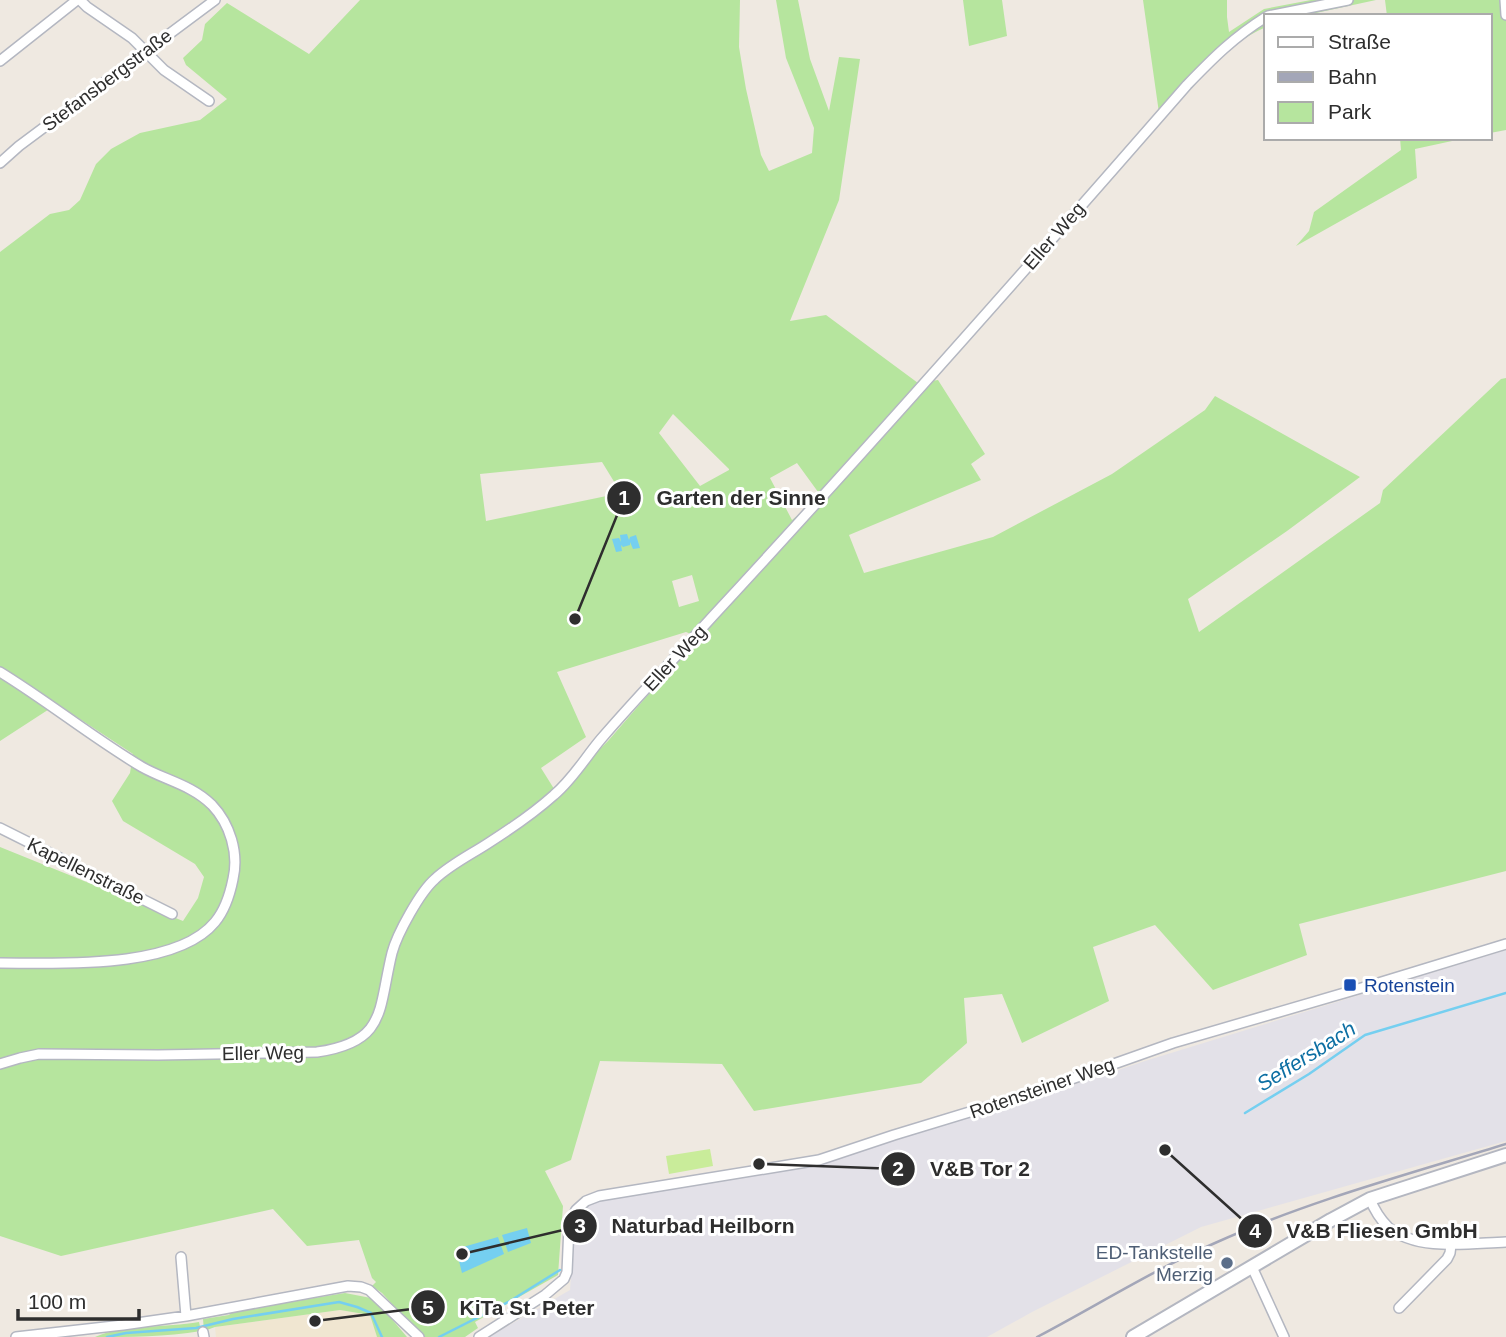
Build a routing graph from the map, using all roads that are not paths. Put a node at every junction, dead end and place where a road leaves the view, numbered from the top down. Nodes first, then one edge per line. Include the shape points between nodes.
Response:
1 (79, 0) edge
2 (215, 0) edge
3 (1348, 0) edge
4 (1505, 0) edge
5 (1277, 14) edge
6 (1506, 15) edge
7 (1264, 18) edge
8 (146, 51) junction
9 (0, 61) edge
10 (209, 100) dead end
11 (0, 163) edge
12 (0, 672) edge
13 (0, 828) edge
14 (172, 914) dead end
15 (1506, 944) edge
16 (0, 962) edge
17 (0, 1064) edge
18 (1506, 1155) edge
19 (1370, 1199) junction
20 (1506, 1242) edge
21 (1451, 1245) junction
22 (181, 1257) dead end
23 (1252, 1267) junction
24 (1399, 1308) dead end
25 (186, 1316) junction
26 (16, 1337) edge
27 (419, 1337) edge
28 (479, 1337) edge
29 (1133, 1337) edge
30 (1284, 1337) edge

1 - 8 street
1 - 9 street
2 - 8 street, Stefansbergstraße
3 - 5 street, Eller Weg
4 - 6 street
7 - 17 street, Eller Weg via 1221,50 1187,85 554,796 429,884 393,949 383,1001 372,1027 360,1039 317,1052 39,1054
8 - 10 street via 164,70
8 - 11 street, Stefansbergstraße
12 - 16 street via 118,752 201,796 227,827 235,861 222,911 200,936 185,943 121,960
13 - 14 street, Kapellenstraße
15 - 28 street, Rotensteiner Weg via 1173,1043 819,1160 598,1196 576,1210 569,1226 564,1279
18 - 19 main road
19 - 21 street via 1376,1212 1398,1233
19 - 23 main road
20 - 21 street
21 - 24 street via 1447,1259
22 - 25 street
23 - 29 main road
23 - 30 street
25 - 26 street
25 - 27 street via 361,1287

